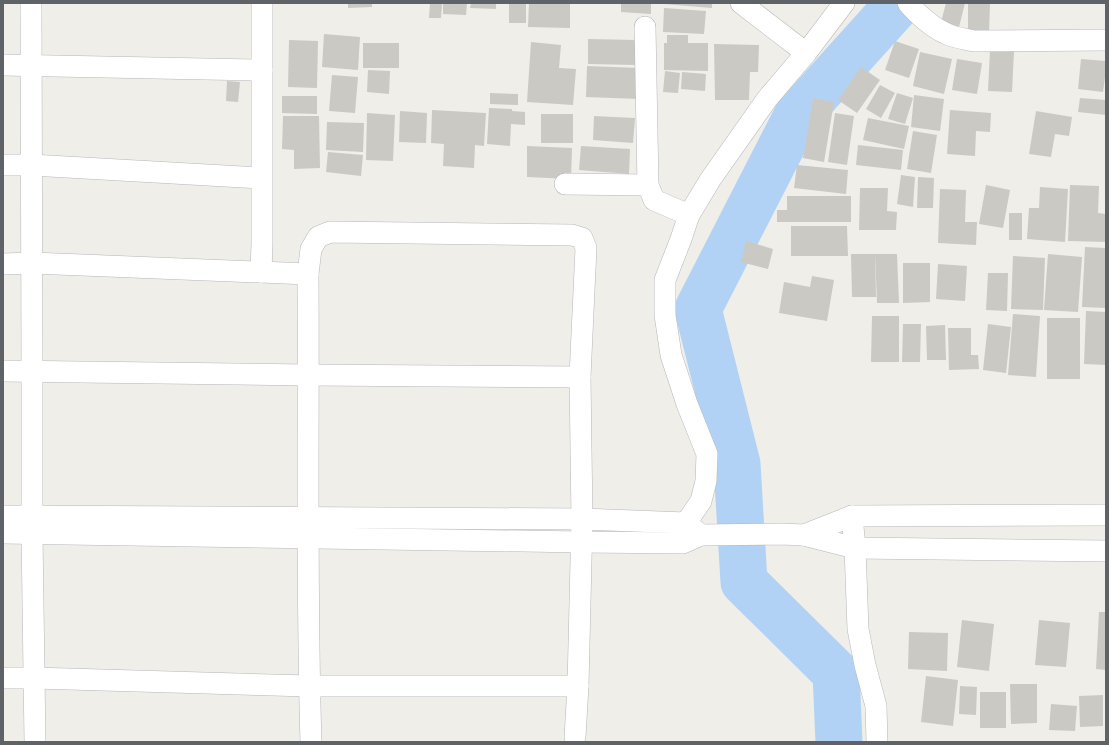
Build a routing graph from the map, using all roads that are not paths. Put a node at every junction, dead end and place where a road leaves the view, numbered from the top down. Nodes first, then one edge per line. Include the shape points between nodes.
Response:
1 (31, 3) edge
2 (262, 3) edge
3 (742, 3) edge
4 (844, 3) edge
5 (909, 5) edge
6 (645, 27) dead end
7 (1106, 40) edge
8 (806, 53) junction
9 (31, 65) junction
10 (3, 66) edge
11 (262, 70) junction
12 (3, 165) edge
13 (32, 165) junction
14 (261, 178) junction
15 (565, 184) dead end
16 (648, 185) junction
17 (689, 215) junction
18 (32, 263) junction
19 (3, 264) edge
20 (261, 272) junction
21 (308, 274) junction
22 (3, 371) edge
23 (32, 371) junction
24 (308, 376) junction
25 (580, 377) junction
26 (1106, 515) edge
27 (3, 516) edge
28 (852, 516) junction
29 (582, 520) junction
30 (32, 525) junction
31 (308, 528) junction
32 (3, 533) edge
33 (694, 534) junction
34 (804, 535) junction
35 (581, 542) junction
36 (855, 548) junction
37 (1106, 551) edge
38 (3, 678) edge
39 (34, 678) junction
40 (309, 686) junction
41 (578, 686) junction
42 (575, 737) dead end
43 (35, 742) edge
44 (311, 742) edge
45 (877, 742) edge

1 - 9 street
2 - 11 street
3 - 8 street
4 - 8 street
5 - 7 street via 932,26 944,33 975,41
6 - 16 street
8 - 17 street via 766,99
9 - 10 street
9 - 11 street
9 - 13 street
11 - 14 street
12 - 13 street
13 - 14 street
13 - 18 street
14 - 20 street
15 - 16 street
16 - 17 street via 654,200
17 - 33 street via 665,280 665,315 671,355 707,454 706,481
18 - 19 street
18 - 20 street
18 - 23 street
20 - 21 street
21 - 24 street
21 - 25 street via 310,249 318,237 330,232 572,235 582,238 586,248
22 - 23 street
23 - 24 street
23 - 30 street
24 - 25 street
24 - 31 street
25 - 29 street
26 - 28 street
27 - 30 street
28 - 34 street
28 - 36 street
29 - 31 street
29 - 33 street
29 - 35 street
30 - 31 street
30 - 32 street
30 - 39 street
31 - 35 street
31 - 40 street
33 - 34 street
33 - 35 street
34 - 36 street
35 - 41 street
36 - 37 street
36 - 45 street via 858,629 876,706
38 - 39 street
39 - 40 street
39 - 43 street
40 - 41 street
40 - 44 street
41 - 42 street

